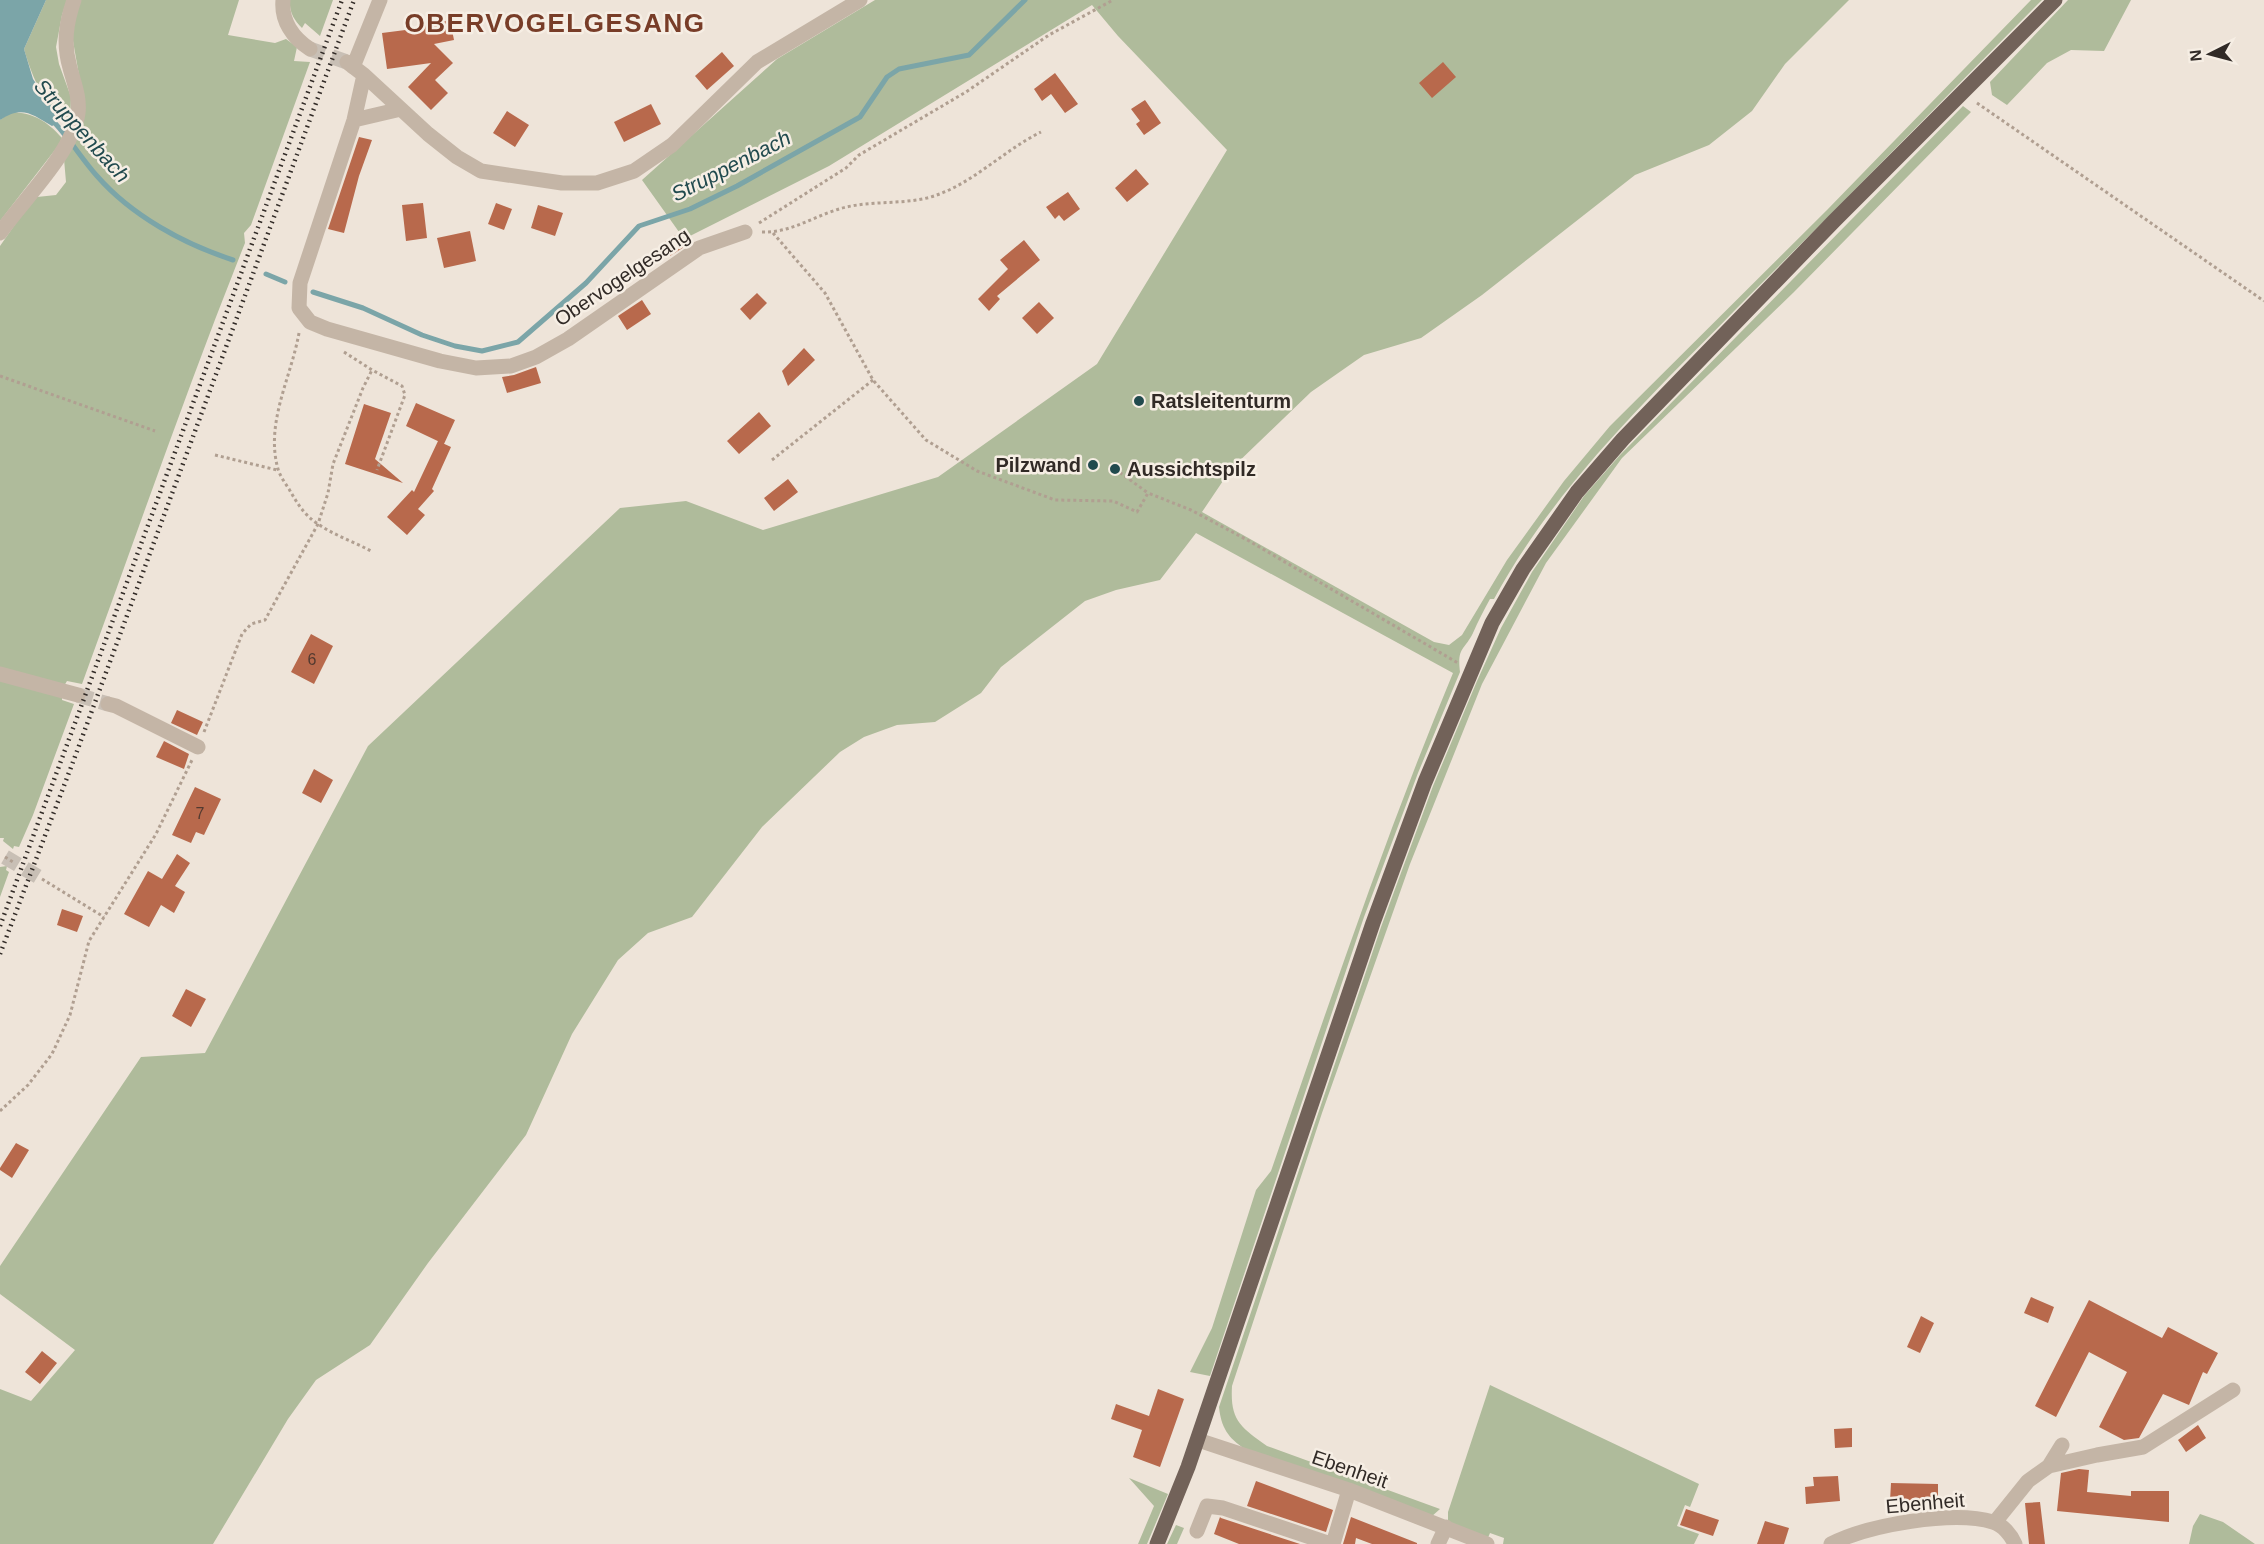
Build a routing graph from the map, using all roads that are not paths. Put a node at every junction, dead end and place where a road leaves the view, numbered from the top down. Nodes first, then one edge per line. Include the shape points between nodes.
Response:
1 (74, 0) edge
2 (283, 0) edge
3 (380, 0) edge
4 (860, 0) edge
5 (2055, 0) edge
6 (310, 49) tunnel mouth
7 (355, 68) junction
8 (401, 109) junction
9 (354, 120) junction
10 (745, 232) road end
11 (0, 233) edge
12 (0, 674) edge
13 (78, 695) tunnel mouth
14 (108, 704) tunnel mouth
15 (198, 747) dead end
16 (2233, 1390) dead end
17 (1198, 1440) junction
18 (2062, 1444) dead end
19 (2049, 1466) junction
20 (1349, 1490) junction
21 (1995, 1522) junction
22 (1446, 1527) junction
23 (1197, 1531) dead end
24 (1157, 1544) edge
25 (1332, 1544) edge
26 (1438, 1544) edge
27 (1487, 1544) edge
28 (1831, 1544) edge
29 (2015, 1544) edge

1 - 11 street via 65,45 78,103 76,124 59,156
2 - 6 street via 285,20 296,39
3 - 7 street
4 - 8 street via 757,62 672,145 633,171 597,183 562,183 481,171 449,151
5 - 17 main road via 1639,422 1576,492 1523,569 1492,623 1425,782 1373,923
7 - 8 street
7 - 9 street
8 - 9 street
9 - 10 street, Obervogelgesang via 300,283 299,308 310,322 327,329 440,361 476,368 511,366 568,339 699,248
12 - 13 street
14 - 15 street
16 - 19 street via 2143,1447
17 - 20 street, Ebenheit
17 - 24 main road
18 - 19 street
19 - 21 street via 2028,1481
20 - 22 street, Ebenheit
20 - 25 street
21 - 28 street, Ebenheit via 1930,1520 1862,1531
21 - 29 street via 2011,1535
22 - 26 street
22 - 27 street, Ebenheit
23 - 25 street via 1207,1506

